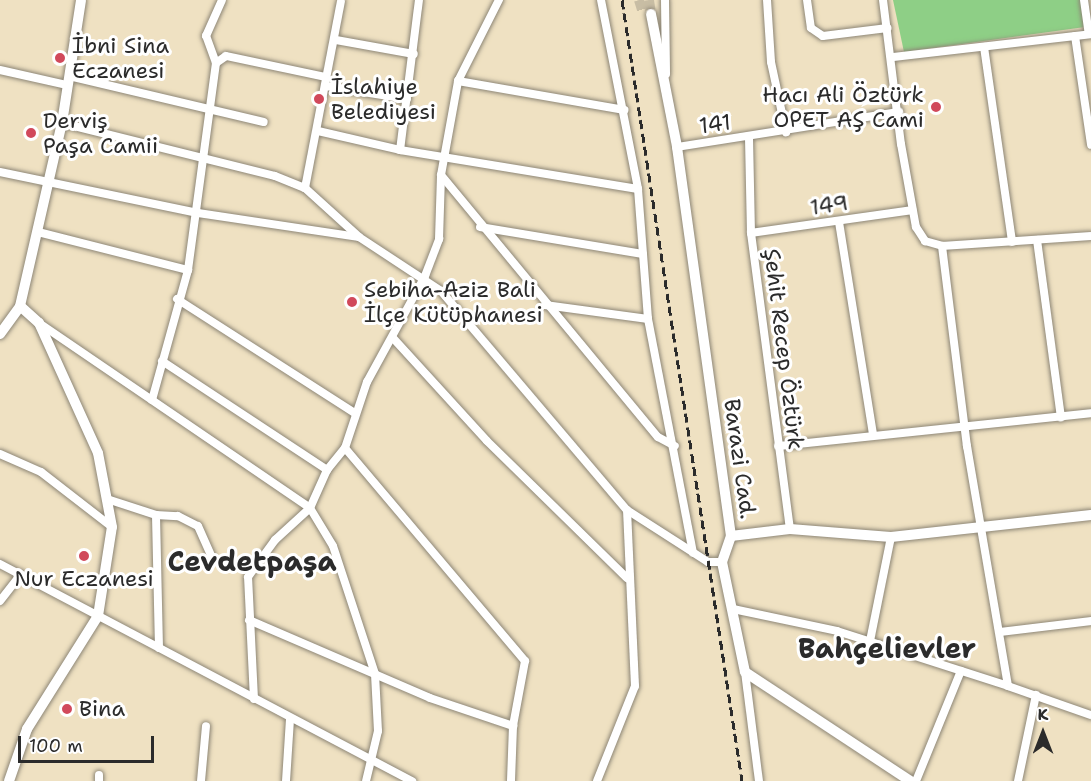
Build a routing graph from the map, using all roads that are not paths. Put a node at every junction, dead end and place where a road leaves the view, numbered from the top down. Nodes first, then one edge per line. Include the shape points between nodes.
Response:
1 (81, 0) edge
2 (341, 0) edge
3 (419, 0) edge
4 (499, 0) edge
5 (601, 0) edge
6 (665, 0) edge
7 (767, 0) edge
8 (807, 0) edge
9 (883, 0) edge
10 (1084, 0) edge
11 (218, 2) edge
12 (647, 13) tunnel mouth
13 (888, 28) junction
14 (1090, 34) edge
15 (1075, 36) junction
16 (336, 40) junction
17 (984, 47) junction
18 (414, 54) junction
19 (893, 57) junction
20 (216, 63) junction
21 (0, 70) edge
22 (68, 81) junction
23 (326, 81) junction
24 (458, 81) junction
25 (664, 89) junction
26 (407, 99) junction
27 (209, 110) junction
28 (625, 110) junction
29 (899, 112) junction
30 (264, 122) dead end
31 (62, 123) junction
32 (318, 131) junction
33 (786, 132) junction
34 (748, 138) junction
35 (1091, 145) edge
36 (677, 147) junction
37 (400, 150) junction
38 (445, 157) junction
39 (203, 159) junction
40 (0, 172) edge
41 (441, 175) junction
42 (46, 181) junction
43 (305, 188) junction
44 (638, 189) junction
45 (912, 210) junction
46 (198, 213) junction
47 (839, 222) junction
48 (480, 227) junction
49 (38, 232) junction
50 (751, 233) junction
51 (1091, 236) edge
52 (359, 237) junction
53 (1037, 240) junction
54 (1012, 242) junction
55 (942, 246) junction
56 (643, 255) junction
57 (188, 270) junction
58 (425, 276) junction
59 (177, 299) junction
60 (545, 305) junction
61 (20, 306) junction
62 (648, 319) junction
63 (39, 323) junction
64 (0, 334) edge
65 (393, 338) junction
66 (162, 361) junction
67 (152, 400) junction
68 (353, 412) junction
69 (1091, 413) edge
70 (1061, 417) junction
71 (965, 429) junction
72 (873, 435) junction
73 (675, 446) junction
74 (778, 446) junction
75 (345, 448) junction
76 (0, 454) edge
77 (327, 470) junction
78 (110, 500) junction
79 (310, 508) junction
80 (627, 510) junction
81 (156, 515) junction
82 (1091, 515) edge
83 (112, 527) junction
84 (983, 528) junction
85 (790, 529) junction
86 (731, 536) junction
87 (891, 537) junction
88 (693, 553) junction
89 (212, 557) dead end
90 (722, 562) junction
91 (0, 564) edge
92 (21, 574) junction
93 (627, 578) junction
94 (0, 601) edge
95 (733, 609) junction
96 (98, 616) junction
97 (249, 620) junction
98 (1091, 621) edge
99 (1000, 632) junction
100 (870, 641) junction
101 (159, 648) junction
102 (961, 671) junction
103 (745, 672) junction
104 (375, 674) junction
105 (1008, 686) junction
106 (1036, 696) junction
107 (254, 699) junction
108 (1091, 715) edge
109 (290, 719) junction
110 (206, 726) dead end
111 (513, 726) junction
112 (372, 763) junction
113 (9, 781) edge
114 (201, 781) edge
115 (286, 781) edge
116 (366, 781) edge
117 (412, 781) edge
118 (512, 781) edge
119 (597, 781) edge
120 (759, 781) edge
121 (910, 781) edge
122 (916, 781) edge
123 (1018, 781) edge

1 - 22 street
2 - 16 street
3 - 18 street
4 - 24 street
5 - 28 street
6 - 25 street
7 - 33 street via 771,62
8 - 13 street via 811,28 823,36
9 - 13 street
10 - 14 street
11 - 20 street via 206,36
12 - 25 street, Barazi Cad. via 653,67
13 - 19 street
14 - 15 street
15 - 17 street
15 - 35 street
16 - 18 street
16 - 23 street
17 - 19 street
17 - 54 street
18 - 26 street
19 - 29 street
20 - 23 street via 226,56
20 - 27 street
21 - 22 street
22 - 27 street
22 - 31 street
23 - 26 street
23 - 32 street
24 - 28 street
24 - 38 street
25 - 36 street, Barazi Cad.
26 - 37 street
27 - 30 street
27 - 39 street
28 - 44 street
29 - 33 street, 141
29 - 45 street
31 - 39 street
31 - 42 street
32 - 37 street
32 - 43 street
33 - 34 street, 141
34 - 36 street, 141
34 - 50 street, Şehit Recep Öztürk
36 - 86 street, Barazi Cad.
37 - 38 street
38 - 41 street
38 - 44 street
39 - 43 street
39 - 46 street
40 - 42 street
41 - 48 street
41 - 58 street via 439,239
42 - 46 street
42 - 49 street
43 - 52 street
44 - 56 street
45 - 47 street, 149
45 - 55 street via 925,241
46 - 52 street
46 - 57 street
47 - 50 street, 149
47 - 72 street
48 - 56 street
48 - 60 street
49 - 57 street
49 - 61 street
50 - 74 street, Şehit Recep Öztürk
51 - 53 street
52 - 58 street
53 - 54 street
53 - 70 street
54 - 55 street
55 - 71 street
56 - 62 street
57 - 59 street
58 - 65 street
58 - 80 street
59 - 66 street
59 - 68 street
60 - 62 street
60 - 73 street via 658,437
61 - 63 street
61 - 64 street
62 - 73 street
63 - 67 street
63 - 78 street via 98,453
65 - 68 street
65 - 93 street via 487,441
66 - 67 street
66 - 77 street
67 - 79 street
68 - 75 street
69 - 70 street
70 - 71 street
71 - 72 street
71 - 84 street
72 - 74 street
73 - 88 street
74 - 85 street, Şehit Recep Öztürk
75 - 77 street
75 - 111 street via 525,661
76 - 83 street via 41,472
77 - 79 street
78 - 81 street
78 - 83 street
79 - 97 street via 248,577
79 - 104 street via 333,546
80 - 88 street
80 - 93 street
81 - 89 street via 178,516 198,526
81 - 101 street
82 - 84 street
83 - 96 street
84 - 87 street
84 - 99 street
85 - 86 street
85 - 87 street
86 - 90 street, Barazi Cad.
87 - 100 street
88 - 90 street
90 - 95 street
91 - 92 street
92 - 94 street
92 - 96 street
93 - 119 street via 635,686
95 - 100 street
95 - 103 street
96 - 101 street
96 - 113 street via 27,729
97 - 104 street
97 - 107 street
98 - 99 street
99 - 105 street
100 - 102 street
101 - 107 street
102 - 105 street
102 - 122 street
103 - 120 street
103 - 121 street
104 - 111 street
104 - 112 street via 378,731
105 - 106 street
106 - 108 street
106 - 123 street
107 - 109 street
109 - 112 street
109 - 115 street
110 - 114 street
111 - 118 street
112 - 116 street
112 - 117 street

